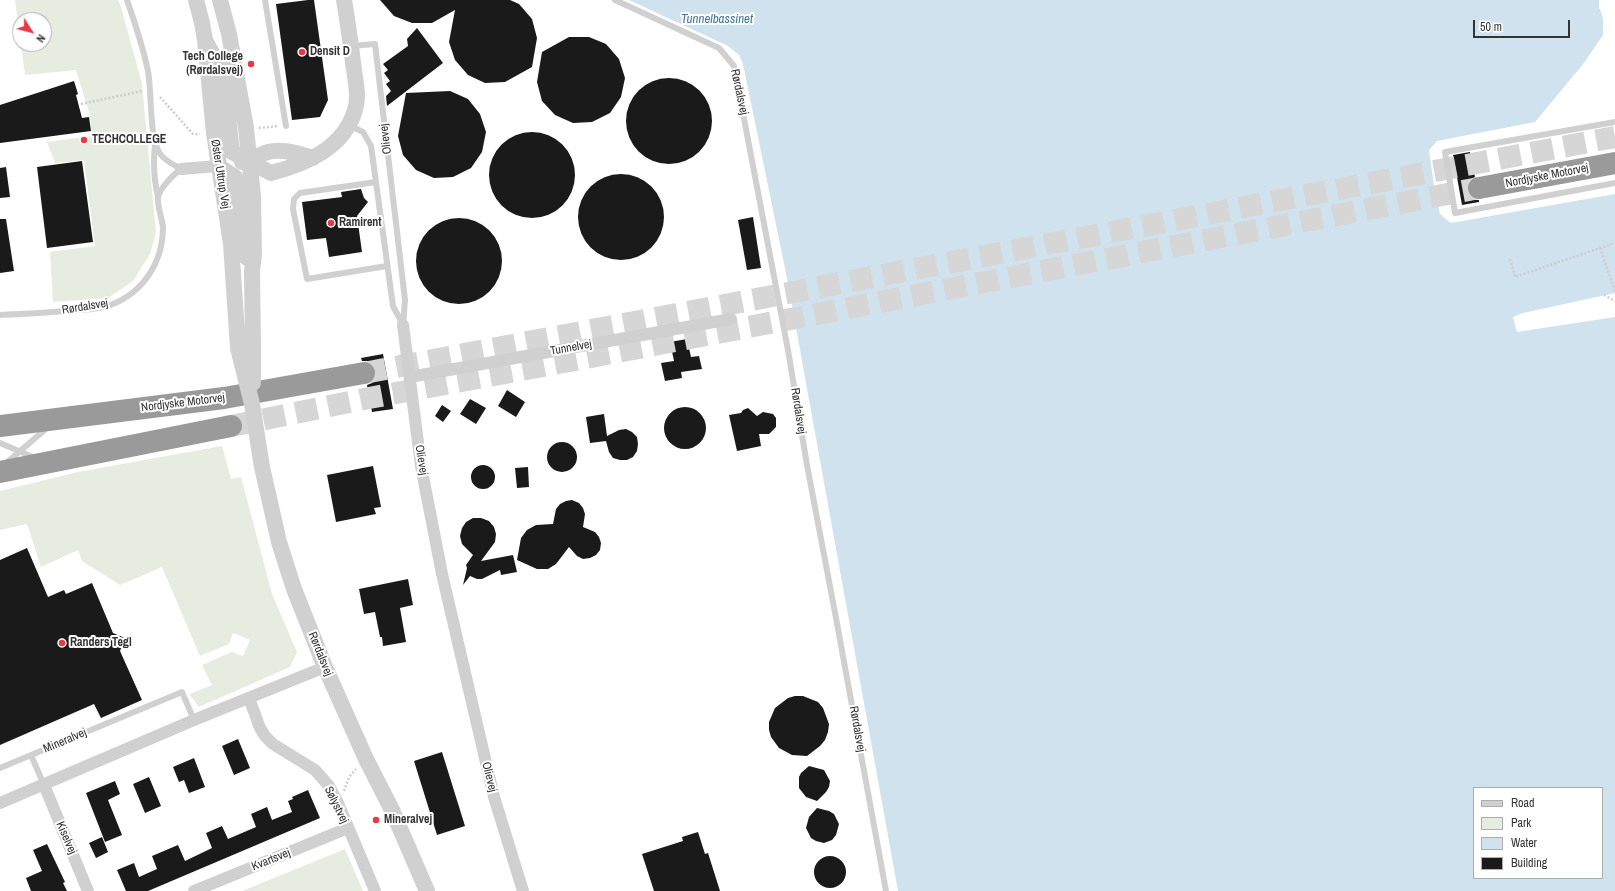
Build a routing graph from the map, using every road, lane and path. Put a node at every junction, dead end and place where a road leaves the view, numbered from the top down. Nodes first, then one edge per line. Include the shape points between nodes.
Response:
1 (127, 0) edge
2 (196, 0) edge
3 (220, 0) edge
4 (265, 0) edge
5 (344, 0) edge
6 (615, 0) edge
7 (205, 40) junction
8 (351, 46) junction
9 (150, 92) junction
10 (81, 104) dead end
11 (1615, 122) edge
12 (349, 125) junction
13 (286, 126) joint
14 (246, 128) junction
15 (214, 133) junction
16 (155, 142) junction
17 (249, 161) junction
18 (1615, 163) edge
19 (218, 166) junction
20 (181, 169) junction
21 (376, 182) junction
22 (1615, 183) edge
23 (1479, 188) tunnel mouth
24 (158, 196) junction
25 (1615, 243) edge
26 (1600, 248) junction
27 (1510, 259) dead end
28 (387, 266) junction
29 (252, 271) junction
30 (1615, 291) edge
31 (1604, 295) dead end
32 (1615, 301) edge
33 (0, 315) edge
34 (731, 319) dead end
35 (403, 325) junction
36 (246, 348) junction
37 (364, 372) tunnel mouth
38 (410, 378) junction
39 (0, 417) edge
40 (62, 418) junction
41 (0, 426) edge
42 (231, 426) tunnel mouth
43 (0, 443) edge
44 (18, 451) junction
45 (50, 462) junction
46 (0, 466) edge
47 (0, 472) edge
48 (326, 668) junction
49 (249, 698) junction
50 (194, 720) junction
51 (31, 755) junction
52 (0, 768) edge
53 (349, 777) dead end
54 (44, 785) junction
55 (346, 788) dead end
56 (0, 803) edge
57 (348, 828) junction
58 (88, 891) edge
59 (194, 891) edge
60 (375, 891) edge
61 (427, 891) edge
62 (523, 891) edge
63 (886, 891) edge

1 - 9 lane, Rørdalsvej via 146,64
2 - 7 street, Øster Uttrup Vej
3 - 14 street via 229,34
4 - 13 lane
5 - 8 street
6 - 63 lane, Rørdalsvej via 719,48 734,66
7 - 15 street, Øster Uttrup Vej
7 - 17 street via 222,74 232,152
8 - 12 street via 357,92 356,109
8 - 35 lane, Olievej via 375,44 405,300
9 - 10 path via 144,91
9 - 15 path via 157,94 192,134
9 - 16 lane, Rørdalsvej
11 - 22 lane via 1445,152 1455,213
12 - 17 street via 332,146 313,158 287,169 271,173
12 - 21 lane via 363,132 370,146
13 - 14 path
14 - 17 street
15 - 19 street, Øster Uttrup Vej
16 - 20 lane, Rørdalsvej via 160,154
16 - 24 lane, Rørdalsvej
17 - 19 street
17 - 29 street via 253,196
18 - 23 highway, Nordjyske Motorvej
19 - 20 street
19 - 29 street via 235,177 244,250
19 - 36 street, Øster Uttrup Vej
20 - 24 lane via 171,176
21 - 28 lane
21 - 28 lane via 300,193 294,200 293,209 307,278
24 - 33 lane, Rørdalsvej via 163,226 159,256 154,268 135,292 103,307
25 - 26 path
26 - 27 path via 1515,277
26 - 30 path
28 - 35 lane via 393,306
29 - 36 street
31 - 32 path
34 - 38 street, Tunnelvej
35 - 38 street, Olievej
36 - 48 street, Rørdalsvej, bridge via 262,467 279,542 294,589
37 - 40 highway, Nordjyske Motorvej via 224,398
38 - 62 street, Olievej via 421,466 442,574 494,798
39 - 40 highway
40 - 41 highway, Nordjyske Motorvej
40 - 44 lane
42 - 45 highway
43 - 44 lane
44 - 45 lane
44 - 46 lane
45 - 47 highway
48 - 49 street
48 - 61 street, Rørdalsvej
49 - 50 street
49 - 57 street, Sølystvej via 265,736 273,744 315,770 329,786
50 - 51 lane, Mineralvej via 182,692
50 - 54 street
51 - 52 lane, Mineralvej
51 - 54 lane, Mineralvej
53 - 55 path
54 - 56 street
54 - 58 street, Kiselvej
57 - 59 street, Kvartsvej
57 - 60 street, Sølystvej

